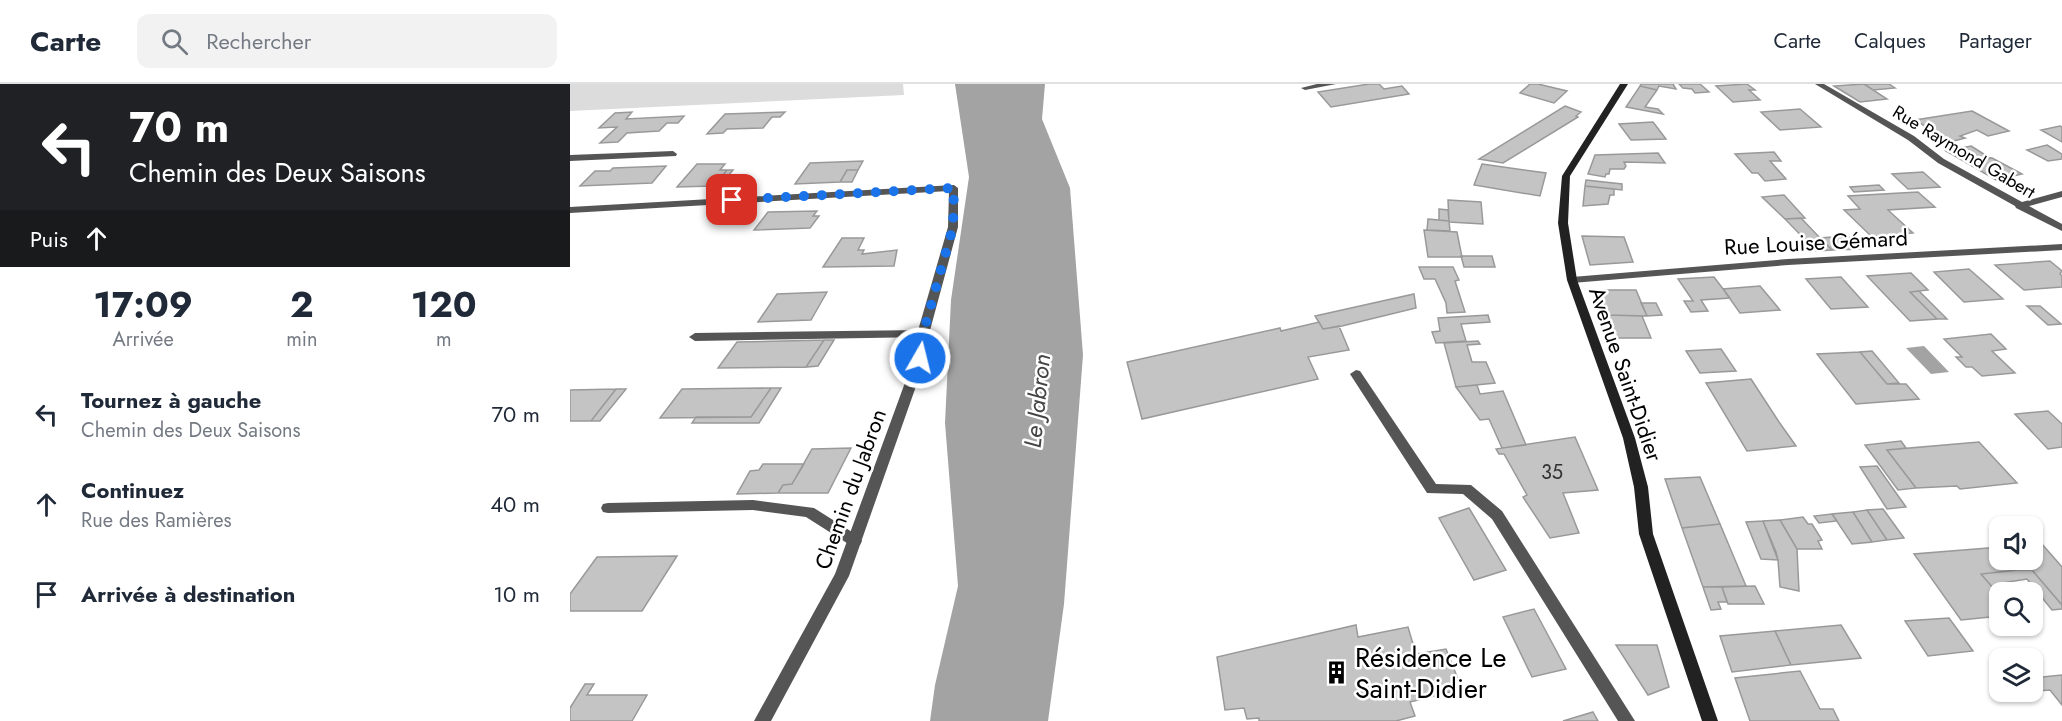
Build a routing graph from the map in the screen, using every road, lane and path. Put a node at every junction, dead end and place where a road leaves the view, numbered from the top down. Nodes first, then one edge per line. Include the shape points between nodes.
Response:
1 (1332, 84) edge
2 (1624, 84) edge
3 (1819, 84) edge
4 (1305, 88) dead end
5 (673, 154) dead end
6 (570, 158) edge
7 (2062, 194) edge
8 (2019, 206) junction
9 (570, 210) edge
10 (2062, 228) edge
11 (2062, 247) edge
12 (1572, 280) junction
13 (923, 334) junction
14 (695, 337) dead end
15 (1356, 374) dead end
16 (608, 508) dead end
17 (855, 541) junction
18 (762, 721) edge
19 (1627, 721) edge
20 (1710, 721) edge

1 - 4 street
2 - 12 street, Avenue Saint-Didier via 1566,176 1563,223
3 - 8 street, Rue Raymond Gabert
5 - 6 street
7 - 8 street
8 - 10 street, Rue Raymond Gabert
9 - 13 street, Chemin du Jabron via 954,188 953,227
11 - 12 street, Rue Louise Gémard via 1788,262
12 - 20 street, Avenue Saint-Didier via 1629,438 1641,487 1646,534
13 - 14 street
13 - 17 street, Chemin du Jabron via 920,358
15 - 19 street via 1432,489 1466,489 1497,515
16 - 17 street via 753,505 808,512
17 - 18 street, Chemin du Jabron via 842,576

